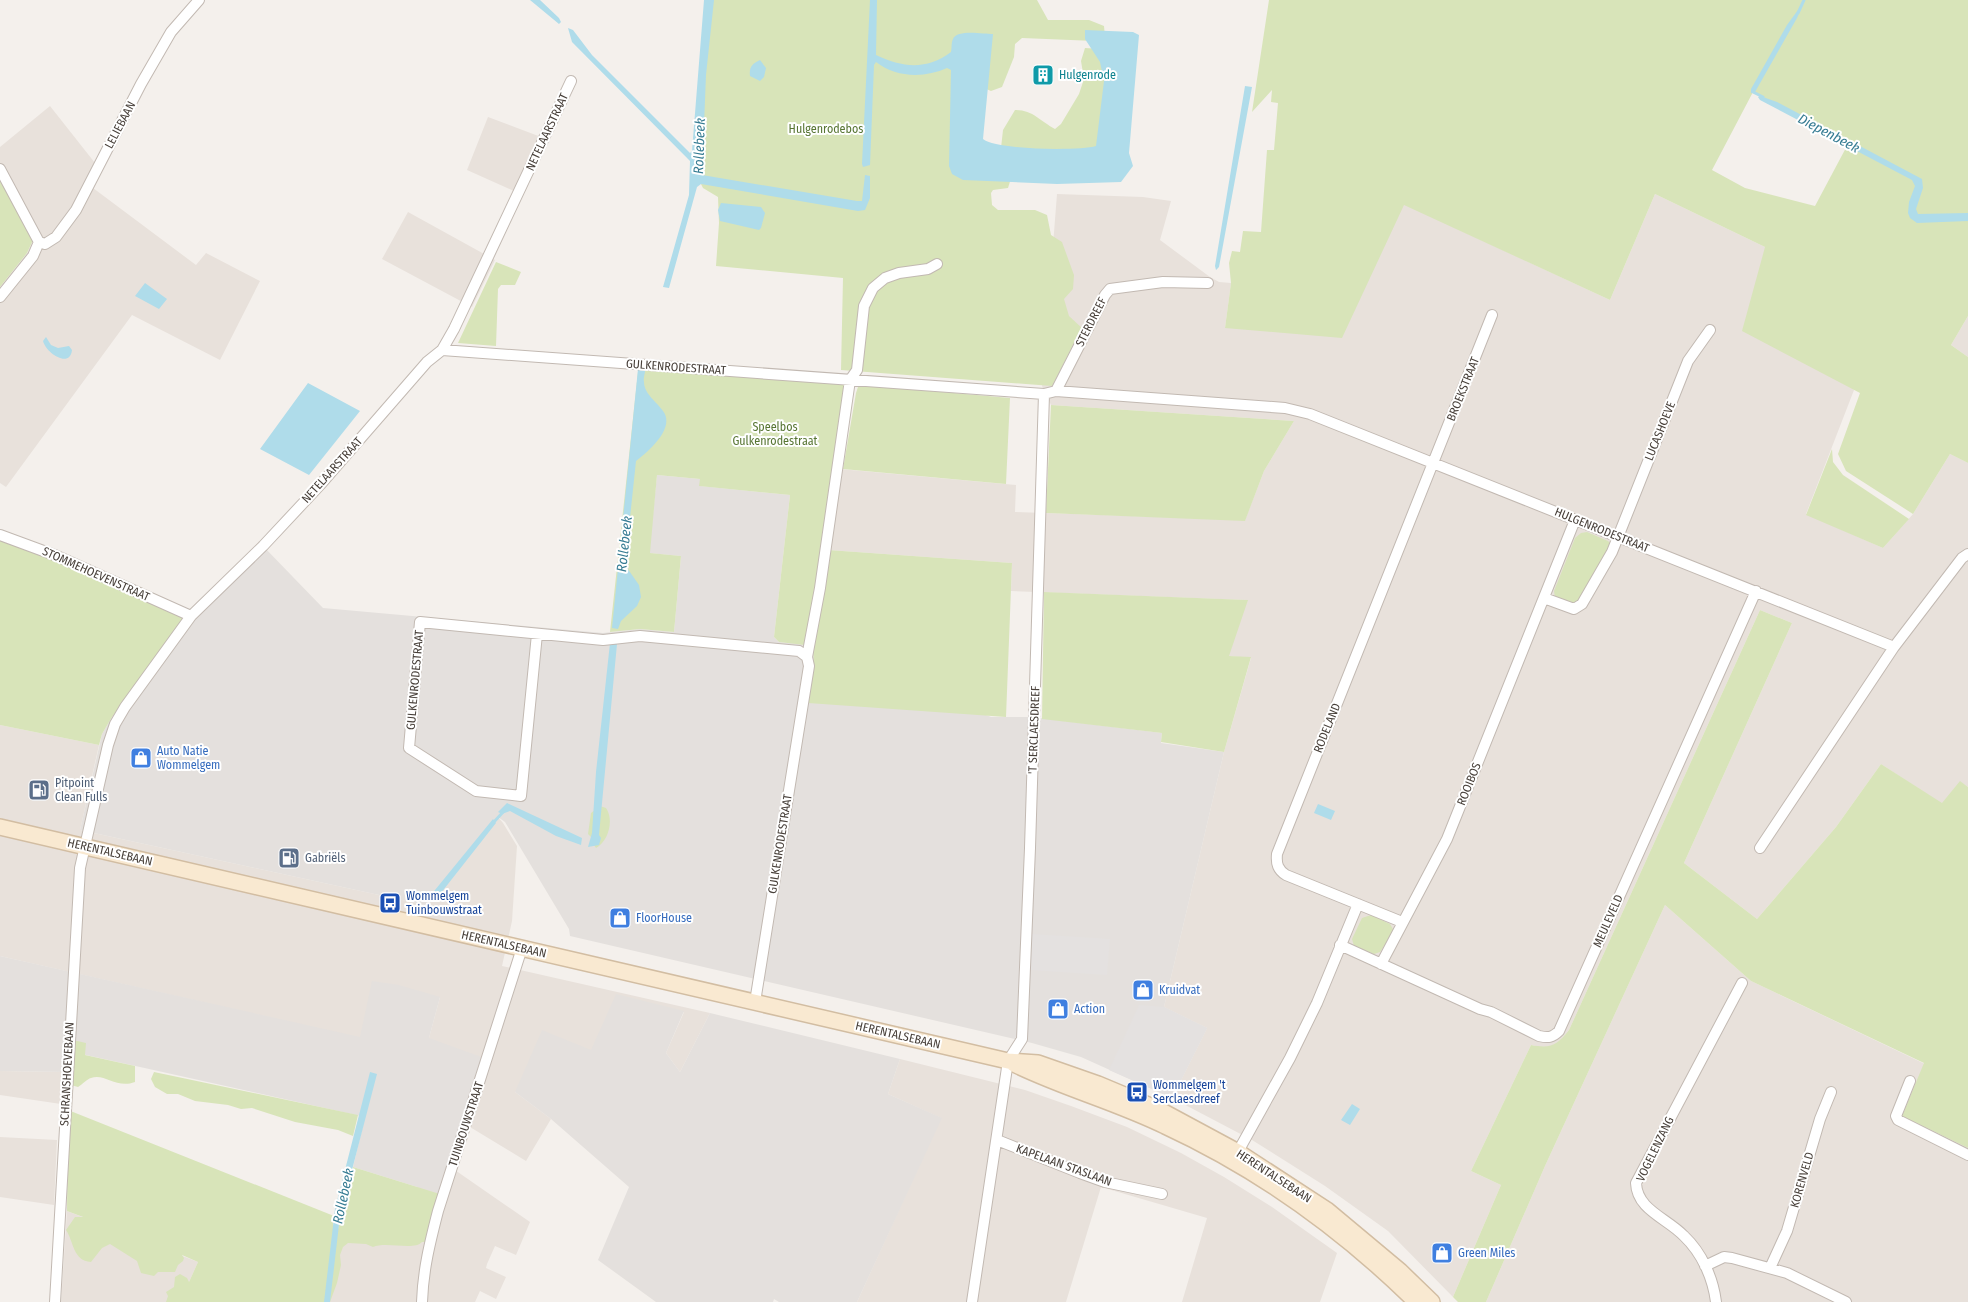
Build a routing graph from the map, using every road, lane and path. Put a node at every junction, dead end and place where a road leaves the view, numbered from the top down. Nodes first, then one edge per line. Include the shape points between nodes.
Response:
1 (199, 0) edge
2 (571, 81) dead end
3 (0, 169) edge
4 (39, 242) junction
5 (937, 264) dead end
6 (1208, 283) dead end
7 (0, 297) edge
8 (1492, 316) dead end
9 (1710, 330) dead end
10 (442, 350) junction
11 (850, 380) junction
12 (1056, 391) junction
13 (1044, 394) junction
14 (1433, 463) junction
15 (1575, 520) junction
16 (0, 535) edge
17 (1618, 537) junction
18 (1968, 554) edge
19 (1756, 591) junction
20 (1544, 598) junction
21 (191, 616) junction
22 (537, 634) junction
23 (1894, 647) junction
24 (807, 656) junction
25 (0, 827) edge
26 (86, 846) junction
27 (1760, 848) dead end
28 (1358, 904) junction
29 (1402, 922) junction
30 (1340, 945) junction
31 (522, 948) junction
32 (1381, 964) junction
33 (1742, 983) dead end
34 (755, 1002) junction
35 (1008, 1061) junction
36 (1910, 1082) dead end
37 (1831, 1092) dead end
38 (997, 1140) junction
39 (1968, 1155) edge
40 (1235, 1156) junction
41 (1162, 1194) dead end
42 (1705, 1266) junction
43 (1770, 1268) junction
44 (55, 1302) edge
45 (422, 1302) edge
46 (972, 1302) edge
47 (1416, 1302) edge
48 (1432, 1302) edge
49 (1716, 1302) edge
50 (1846, 1302) edge

1 - 4 street, LELIEBAAN via 171,32 76,210 56,237 45,244
2 - 10 street, NETELAARSTRAAT
3 - 4 street
4 - 7 street via 33,256
5 - 11 street, GULKENRODESTRAAT via 928,269 899,272 873,288 864,306 857,370
6 - 12 street, STERDREEF via 1163,282 1110,289
8 - 14 street, BROEKSTRAAT
9 - 17 street, LUCASHOEVE via 1688,361
10 - 11 street, GULKENRODESTRAAT
10 - 21 street, NETELAARSTRAAT via 427,362 263,546
11 - 13 street
11 - 24 street, GULKENRODESTRAAT
12 - 13 street
12 - 14 street, HULGENRODESTRAAT via 1285,408 1309,414
13 - 35 street, 'T SERCLAESDREEF via 1022,1039
14 - 15 street, HULGENRODESTRAAT
14 - 28 street, RODELAND via 1277,854 1281,872
15 - 17 street, HULGENRODESTRAAT
15 - 20 street, ROOIBOS
16 - 21 street, STOMMEHOEVENSTRAAT via 57,556
17 - 19 street, HULGENRODESTRAAT
17 - 20 street via 1604,567 1578,608
18 - 23 street
19 - 23 street, HULGENRODESTRAAT
19 - 32 street, MEULEVELD via 1554,1036 1539,1036
20 - 29 street, ROOIBOS via 1447,838
21 - 26 street, NETELAARSTRAAT via 115,724
22 - 22 street, GULKENRODESTRAAT via 420,622 409,748 476,791 522,796
22 - 24 street, GULKENRODESTRAAT via 603,640 640,636 672,638 799,651
23 - 27 street
24 - 34 street, GULKENRODESTRAAT via 810,666
25 - 26 main road, HERENTALSEBAAN
26 - 31 main road, HERENTALSEBAAN
26 - 44 street, SCHRANSHOEVEBAAN via 80,868 73,963
28 - 29 street, RODELAND
28 - 30 street
29 - 32 street, ROOIBOS
30 - 32 street, MEULEVELD
30 - 40 street via 1290,1058
31 - 34 main road, HERENTALSEBAAN
31 - 45 street, TUINBOUWSTRAAT via 436,1219 428,1248
33 - 42 street, VOGELENZANG via 1636,1183 1643,1204 1684,1235
34 - 35 main road, HERENTALSEBAAN
35 - 38 street
35 - 40 main road, HERENTALSEBAAN
36 - 39 street via 1897,1110 1898,1120
37 - 43 street, KORENVELD via 1786,1231
38 - 41 street, KAPELAAN STASLAAN via 1080,1174
38 - 46 street
40 - 47 main road, HERENTALSEBAAN via 1320,1219
40 - 48 main road, HERENTALSEBAAN via 1326,1210
42 - 43 street via 1724,1257
42 - 49 street, VOGELENZANG
43 - 50 street

